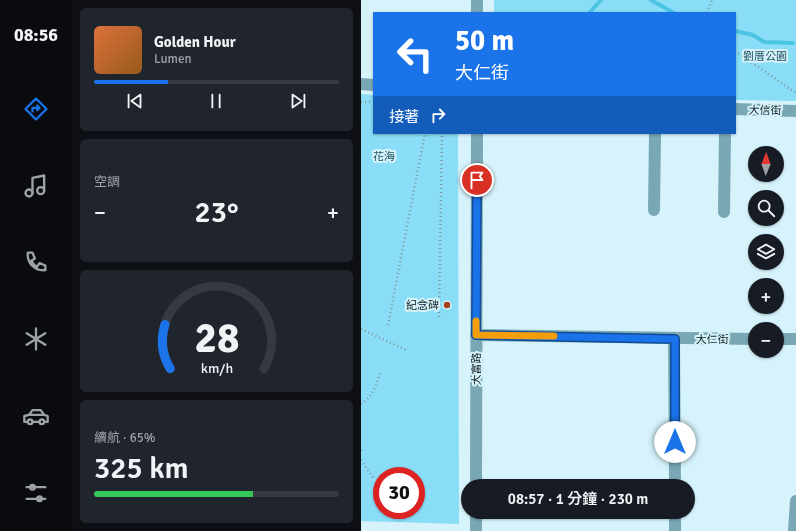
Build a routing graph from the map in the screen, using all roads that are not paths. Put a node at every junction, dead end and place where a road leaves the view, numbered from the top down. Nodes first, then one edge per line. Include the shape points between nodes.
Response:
1 (477, 0) edge
2 (477, 12) edge
3 (361, 84) edge
4 (373, 85) edge
5 (736, 109) edge
6 (796, 111) edge
7 (477, 134) edge
8 (655, 134) edge
9 (725, 134) edge
10 (654, 210) dead end
11 (724, 212) dead end
12 (476, 335) junction
13 (675, 339) junction
14 (748, 339) edge
15 (784, 339) edge
16 (796, 339) edge
17 (476, 479) edge
18 (675, 479) edge
19 (796, 501) edge
20 (476, 519) edge
21 (675, 519) edge
22 (476, 531) edge
23 (675, 531) edge
24 (794, 531) edge

1 - 2 street
3 - 4 street
5 - 6 street, 大信街
7 - 12 street, 大富路
8 - 10 street
9 - 11 street
12 - 13 street, 大仁街
12 - 17 street, 大富路
13 - 14 street, 大仁街
13 - 18 street
15 - 16 street
19 - 24 street
20 - 22 street
21 - 23 street

